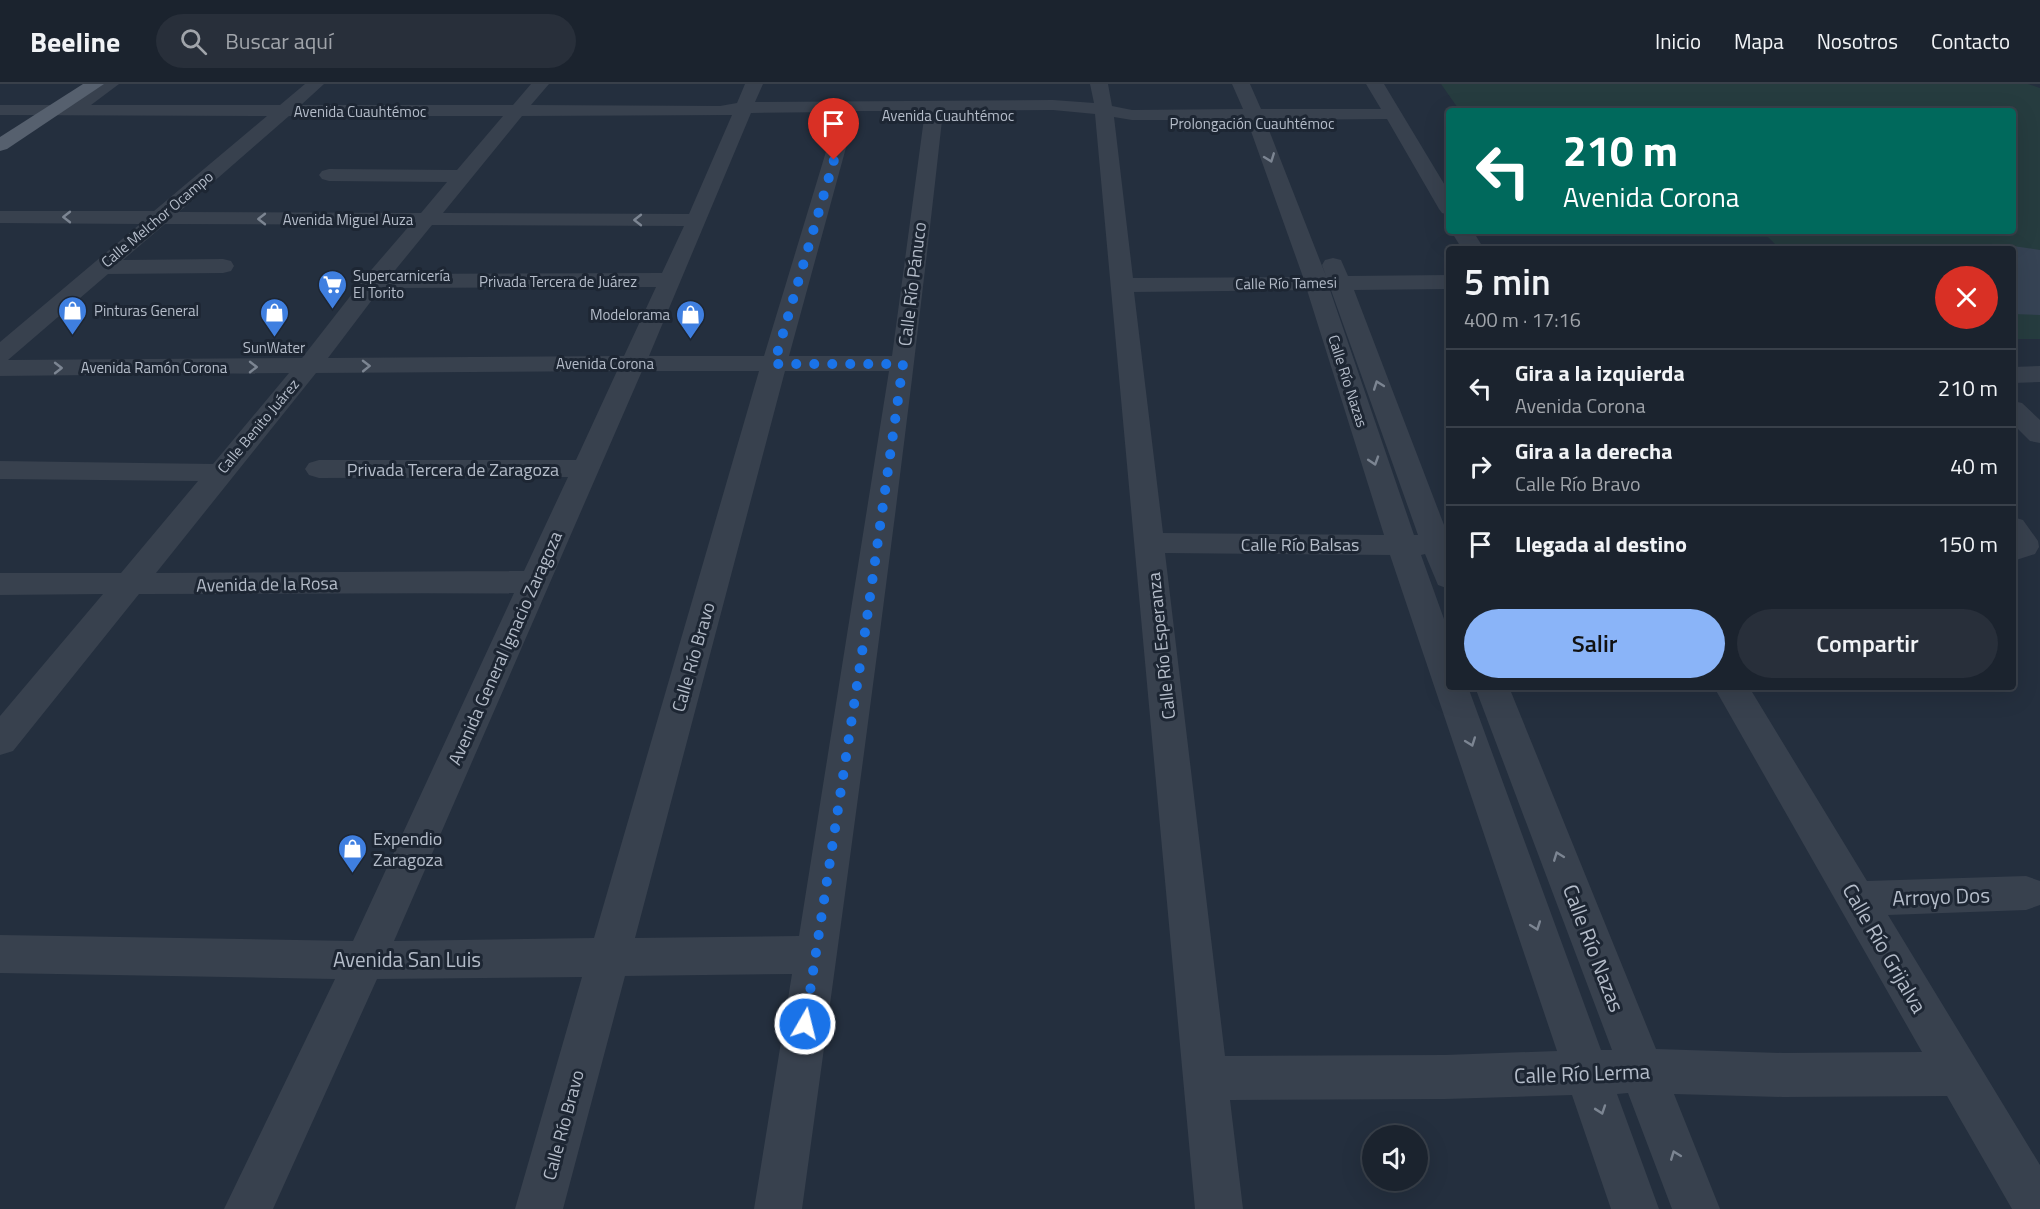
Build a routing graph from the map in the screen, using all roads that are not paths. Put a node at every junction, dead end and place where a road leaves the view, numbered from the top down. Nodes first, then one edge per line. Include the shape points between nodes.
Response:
1 (78, 84) edge
2 (95, 84) edge
3 (110, 84) edge
4 (315, 84) edge
5 (540, 84) edge
6 (1080, 84) edge
7 (1099, 84) edge
8 (1241, 84) edge
9 (1259, 84) edge
10 (1375, 84) edge
11 (740, 104) edge
12 (0, 110) edge
13 (55, 110) junction
14 (284, 110) junction
15 (848, 110) junction
16 (934, 111) junction
17 (517, 112) junction
18 (1094, 114) junction
19 (1265, 119) junction
20 (1396, 119) junction
21 (0, 145) edge
22 (329, 175) dead end
23 (462, 176) junction
24 (1446, 204) edge
25 (0, 217) edge
26 (158, 218) junction
27 (697, 219) junction
28 (425, 220) junction
29 (223, 266) dead end
30 (101, 267) junction
31 (669, 280) junction
32 (374, 281) junction
33 (1446, 282) edge
34 (1328, 283) junction
35 (1123, 285) junction
36 (0, 355) edge
37 (633, 363) junction
38 (774, 364) junction
39 (903, 364) junction
40 (308, 367) junction
41 (0, 368) edge
42 (2040, 374) edge
43 (2016, 375) edge
44 (2016, 412) edge
45 (2040, 435) edge
46 (586, 468) junction
47 (319, 469) dead end
48 (0, 470) edge
49 (219, 472) junction
50 (1150, 543) junction
51 (1401, 545) junction
52 (1443, 545) edge
53 (1446, 562) edge
54 (534, 582) junction
55 (0, 585) edge
56 (129, 585) junction
57 (1446, 672) edge
58 (1453, 690) edge
59 (1493, 690) edge
60 (1733, 690) edge
61 (0, 741) edge
62 (2026, 893) dead end
63 (1856, 899) junction
64 (0, 954) edge
65 (815, 955) junction
66 (609, 957) junction
67 (365, 960) junction
68 (1642, 1071) junction
69 (1589, 1074) junction
70 (1959, 1074) junction
71 (1205, 1078) junction
72 (248, 1209) edge
73 (539, 1209) edge
74 (778, 1209) edge
75 (1219, 1209) edge
76 (1635, 1209) edge
77 (1696, 1209) edge
78 (2039, 1209) edge

1 - 13 street
2 - 13 main road
3 - 13 street
4 - 14 street, Calle Melchor Ocampo
5 - 17 street, Calle Benito Juárez
6 - 18 street, Calle Río Esperanza
7 - 18 street, Calle Río Esperanza
8 - 19 street, Calle Río Nazas
9 - 19 street, Calle Río Nazas
10 - 20 street
11 - 15 street, Avenida Cuauhtémoc
11 - 17 street, Avenida Cuauhtémoc
11 - 27 street, Avenida General Ignacio Zaragoza
12 - 13 street, Avenida Cuauhtémoc
13 - 14 street, Avenida Cuauhtémoc
13 - 21 main road
14 - 17 street, Avenida Cuauhtémoc
14 - 26 street, Calle Melchor Ocampo
15 - 16 street, Avenida Cuauhtémoc
15 - 38 street, Calle Río Bravo
16 - 18 street, Avenida Cuauhtémoc
16 - 39 street, Calle Río Pánuco
17 - 23 street, Calle Benito Juárez
18 - 19 street, Prolongación Cuauhtémoc via 1132,122
18 - 35 street, Calle Río Esperanza
19 - 20 street, Prolongación Cuauhtémoc
19 - 34 street, Calle Río Nazas
20 - 24 street
22 - 23 street
23 - 28 street, Calle Benito Juárez
26 -> 25 street, Avenida Miguel Auza
28 -> 26 street, Avenida Miguel Auza
26 - 30 street, Calle Melchor Ocampo
27 -> 28 street, Avenida Miguel Auza
27 - 31 street, Avenida General Ignacio Zaragoza
28 - 32 street, Calle Benito Juárez
29 - 30 street
30 - 36 street, Calle Melchor Ocampo
31 - 32 street, Privada Tercera de Juárez
31 - 37 street, Avenida General Ignacio Zaragoza
32 - 40 street, Calle Benito Juárez
33 - 34 street, Calle Río Tamesi
34 - 35 street, Calle Río Tamesi
34 -> 51 street, Calle Río Nazas
52 -> 34 street, Calle Río Nazas
35 - 50 street, Calle Río Esperanza
37 - 38 street, Avenida Corona
40 -> 37 street, Avenida Corona
37 - 46 street, Avenida General Ignacio Zaragoza
38 - 39 street, Avenida Corona
38 - 66 street, Calle Río Bravo
39 - 65 street, Calle Río Pánuco
41 -> 40 street, Avenida Ramón Corona
40 - 49 street, Calle Benito Juárez
42 - 43 street
44 - 45 street
46 - 47 street, Privada Tercera de Zaragoza
46 - 54 street, Avenida General Ignacio Zaragoza
48 - 49 street
49 - 56 street, Calle Benito Juárez
50 - 51 street, Calle Río Balsas
50 - 71 street, Calle Río Esperanza
51 - 52 street, Calle Río Balsas
51 - 57 street, Calle Río Nazas
52 - 53 street, Calle Río Nazas
54 - 56 street, Avenida de la Rosa
54 - 67 street, Avenida General Ignacio Zaragoza
55 - 56 street, Avenida de la Rosa
56 - 61 street, Calle Benito Juárez
58 -> 69 street
68 -> 59 street, Calle Río Nazas
60 - 63 street, Calle Río Grijalva
62 - 63 street, Arroyo Dos
63 - 70 street, Calle Río Grijalva
64 - 67 street, Avenida San Luis
65 - 66 street, Avenida San Luis
65 - 74 street, Calle Río Pánuco
66 - 67 street, Avenida San Luis
66 - 73 street, Calle Río Bravo
67 - 72 street, Avenida General Ignacio Zaragoza
68 - 69 street, Calle Río Lerma
68 - 70 street, Calle Río Lerma
77 -> 68 street, Calle Río Nazas
69 - 71 street, Calle Río Lerma
69 -> 76 street
70 - 78 street, Calle Río Grijalva
71 - 75 street, Calle Río Esperanza

